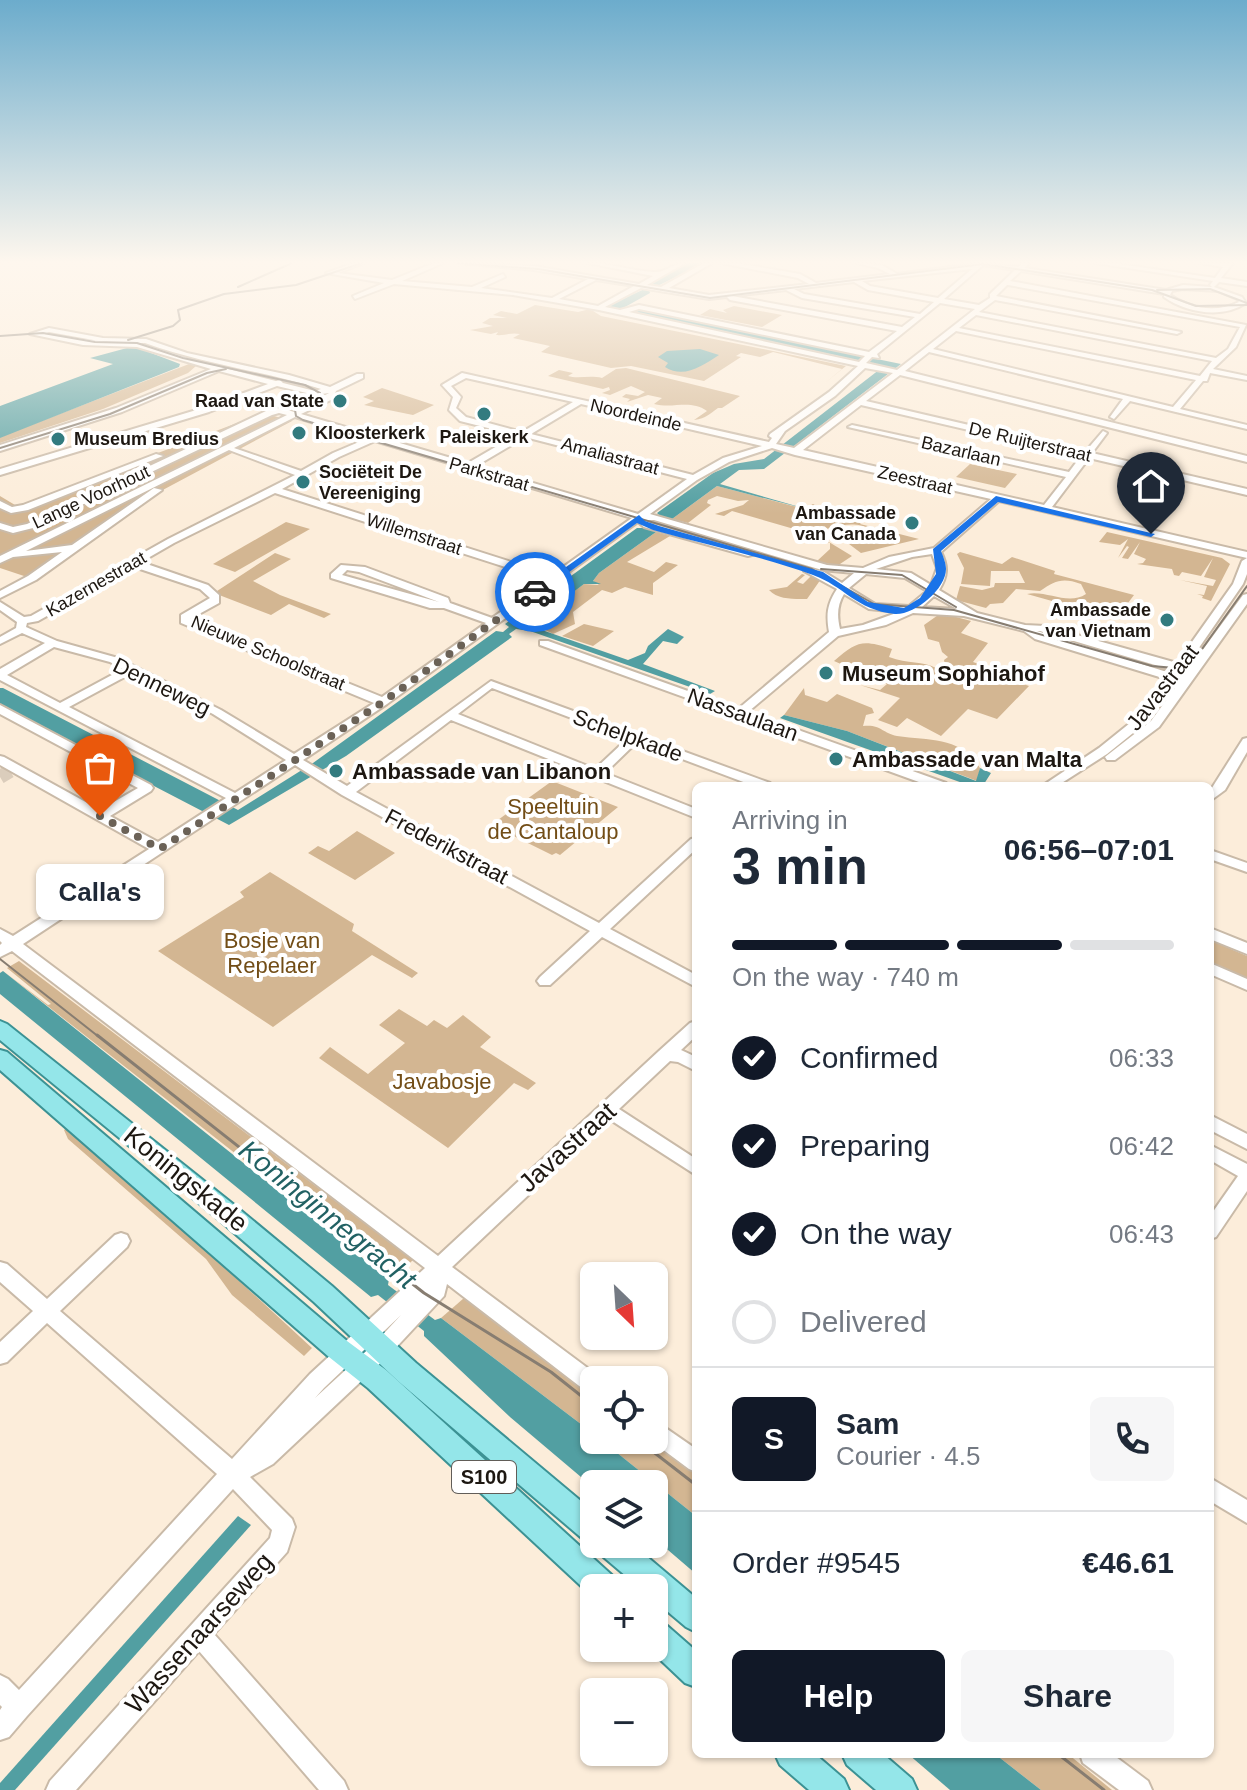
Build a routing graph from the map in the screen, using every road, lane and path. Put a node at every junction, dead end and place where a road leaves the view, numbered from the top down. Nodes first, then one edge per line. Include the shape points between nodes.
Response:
1 (151, 347) edge
2 (155, 347) edge
3 (808, 347) edge
4 (808, 347) edge
5 (883, 347) edge
6 (932, 347) edge
7 (1042, 347) edge
8 (1152, 347) edge
9 (1166, 347) edge
10 (1234, 347) edge
11 (1164, 349) junction
12 (928, 350) junction
13 (193, 357) junction
14 (868, 359) junction
15 (184, 360) junction
16 (1217, 360) junction
17 (219, 365) junction
18 (208, 367) junction
19 (889, 371) junction
20 (1211, 371) junction
21 (465, 375) joint
22 (360, 376) dead end
23 (1247, 378) edge
24 (1204, 379) junction
25 (280, 382) junction
26 (331, 390) junction
27 (315, 393) junction
28 (1128, 398) junction
29 (579, 402) junction
30 (860, 402) junction
31 (1175, 410) junction
32 (282, 411) junction
33 (293, 415) junction
34 (1114, 417) junction
35 (1094, 421) junction
36 (834, 422) junction
37 (1247, 427) edge
38 (1121, 428) junction
39 (1103, 433) junction
40 (526, 434) junction
41 (224, 435) junction
42 (373, 439) junction
43 (0, 447) edge
44 (767, 447) junction
45 (233, 450) dead end
46 (794, 451) junction
47 (1086, 455) junction
48 (1247, 459) edge
49 (192, 465) junction
50 (468, 467) junction
51 (0, 472) edge
52 (301, 474) junction
53 (1070, 475) junction
54 (694, 478) junction
55 (274, 490) junction
56 (1247, 492) edge
57 (996, 499) junction
58 (0, 504) edge
59 (1045, 510) junction
60 (653, 522) junction
61 (0, 526) edge
62 (74, 549) junction
63 (936, 551) junction
64 (1247, 555) edge
65 (0, 558) edge
66 (1247, 561) edge
67 (133, 563) junction
68 (867, 571) junction
69 (554, 579) junction
70 (932, 589) junction
71 (843, 590) junction
72 (0, 595) edge
73 (1226, 603) junction
74 (1245, 604) edge
75 (0, 605) edge
76 (445, 605) junction
77 (906, 611) junction
78 (972, 614) junction
79 (491, 621) junction
80 (21, 625) junction
81 (835, 633) junction
82 (0, 641) edge
83 (53, 643) junction
84 (544, 643) dead end
85 (132, 669) junction
86 (1176, 672) junction
87 (0, 675) edge
88 (1190, 676) junction
89 (383, 702) junction
90 (59, 708) junction
91 (0, 709) edge
92 (740, 713) junction
93 (449, 715) junction
94 (635, 738) junction
95 (1247, 742) edge
96 (0, 760) edge
97 (300, 764) junction
98 (597, 774) junction
99 (753, 782) edge
100 (931, 782) edge
101 (1054, 782) edge
102 (1071, 782) edge
103 (347, 792) junction
104 (1214, 794) edge
105 (233, 802) junction
106 (692, 812) edge
107 (100, 816) junction
108 (692, 846) edge
109 (160, 849) junction
110 (1214, 856) edge
111 (1247, 868) edge
112 (601, 928) junction
113 (0, 934) edge
114 (1214, 935) edge
115 (15, 944) junction
116 (1247, 949) edge
117 (0, 952) edge
118 (1214, 970) edge
119 (692, 980) edge
120 (545, 981) dead end
121 (1247, 985) edge
122 (0, 1029) edge
123 (692, 1031) edge
124 (665, 1055) junction
125 (0, 1058) edge
126 (692, 1063) edge
127 (608, 1110) junction
128 (1214, 1124) edge
129 (1247, 1142) edge
130 (1214, 1154) edge
131 (690, 1164) edge
132 (1247, 1175) edge
133 (1214, 1225) edge
134 (121, 1241) dead end
135 (439, 1269) junction
136 (0, 1270) edge
137 (46, 1311) junction
138 (364, 1352) junction
139 (0, 1355) edge
140 (580, 1375) edge
141 (668, 1441) edge
142 (692, 1459) edge
143 (234, 1475) junction
144 (1214, 1491) edge
145 (1247, 1512) edge
146 (580, 1519) edge
147 (626, 1558) edge
148 (591, 1574) edge
149 (692, 1614) edge
150 (198, 1633) junction
151 (668, 1646) edge
152 (692, 1668) edge
153 (0, 1687) edge
154 (19, 1708) junction
155 (0, 1728) edge
156 (796, 1758) edge
157 (863, 1758) edge
158 (1097, 1758) edge
159 (59, 1790) edge
160 (335, 1790) edge
161 (833, 1790) edge
162 (901, 1790) edge
163 (1139, 1790) edge

1 - 15 street
2 - 13 street
3 - 14 street
4 - 14 street
5 - 14 street
6 - 12 street
7 - 24 street
8 - 11 street
9 - 11 street
10 - 16 street
11 - 16 street
12 - 19 street
12 - 28 street
13 - 15 street
13 - 17 street
14 - 19 street
14 - 44 street
15 - 18 street
16 - 20 street
17 - 18 street
17 - 25 street
17 - 26 street
17 - 43 street via 119,410
18 - 43 street via 104,413
19 - 30 street
19 - 35 street
20 - 23 street
20 - 24 street
21 - 29 street, Noordeinde
21 - 40 street, Amaliastraat via 446,385 457,397 454,414
22 - 26 street
24 - 31 street
25 - 27 street
25 - 51 street via 206,410
26 - 27 street
26 - 33 street, Lange Voorhout via 330,397
27 - 32 street, Lange Voorhout
28 - 31 street
28 - 34 street
29 - 40 street
29 - 44 street, Noordeinde
30 - 36 street
30 - 47 street, De Ruijterstraat
31 - 37 street
32 - 33 street, Parkstraat
32 - 41 street, Lange Voorhout
33 - 42 street, Parkstraat
33 - 49 street, Lange Voorhout
34 - 35 street
34 - 38 street via 1123,422
35 - 38 street
35 - 39 street via 1092,427
36 - 46 street
36 - 53 street, Bazarlaan
38 - 39 street
38 - 48 street
39 - 47 street
40 - 50 street
40 - 54 street, Amaliastraat
41 - 58 street, Lange Voorhout via 25,508 11,510
41 - 61 street, Lange Voorhout via 30,526
42 - 50 street, Parkstraat
42 - 52 street, Kazernestraat
44 - 46 street, Zeestraat
44 - 54 street
45 - 52 street
46 - 57 street, Zeestraat
47 - 53 street
47 - 56 street, De Ruijterstraat
49 - 62 street, Lange Voorhout via 194,471 155,491
49 - 65 street, Lange Voorhout
50 - 60 street, Parkstraat
52 - 55 street, Kazernestraat
53 - 59 street
54 - 60 street
55 - 67 street, Kazernestraat
55 - 69 street, Willemstraat
57 - 59 street, Zeestraat
57 - 63 street
59 - 64 street, Zeestraat
60 - 68 street via 839,570
60 - 69 street
60 - 71 street via 820,574
62 - 65 street, Lange Voorhout
62 - 72 street, Lange Voorhout
63 - 68 street via 900,555
63 - 70 street via 942,566
66 - 73 street, Javastraat
67 - 80 street, Kazernestraat
67 - 89 street, Nieuwe Schoolstraat via 204,587 215,597 185,621
68 - 70 street via 907,575
68 - 71 street
69 - 79 street
70 - 77 street
70 - 78 street
71 - 77 street via 873,607
71 - 81 street via 830,608
73 - 74 street
73 - 86 street, Javastraat
74 - 88 street, Javastraat
75 - 80 street, Denneweg
76 - 76 street via 444,600 361,569 345,567 335,574
76 - 79 street
77 - 78 street
77 - 81 street via 875,627
78 - 86 street
79 - 89 street
80 - 82 street, Kazernestraat
80 - 83 street, Denneweg
81 - 92 street
83 - 85 street, Denneweg
83 - 87 street
84 - 92 street, Nassaulaan
85 - 90 street
85 - 97 street, Denneweg via 217,712
86 - 88 street
86 - 101 street, Javastraat via 1128,733
87 - 90 street
88 - 102 street, Javastraat via 1139,738
89 - 97 street
90 - 105 street
91 - 107 street via 147,788
92 - 100 street, Nassaulaan
93 - 94 street, Schelpkade via 491,684
93 - 98 street
93 - 103 street
94 - 98 street
94 - 99 street, Schelpkade
95 - 104 street
96 - 107 street
97 - 103 street, Frederikstraat
97 - 105 street
98 - 106 street
103 - 112 street, Frederikstraat
105 - 109 street
107 - 109 street
108 - 112 street
109 - 115 street
110 - 111 street
112 - 119 street, Frederikstraat
112 - 120 street
113 - 115 street
114 - 116 street
115 - 117 street
115 - 135 street
118 - 121 street
122 - 138 main road, Koningskade / S100 via 225,1211
123 - 124 street, Javastraat
124 - 126 street
124 - 127 street, Javastraat
125 - 138 main road, Koningskade / S100
127 - 131 street
127 - 135 street, Javastraat
128 - 129 street
130 - 132 street
132 - 133 street
134 - 137 street
135 - 138 street, Javastraat via 437,1290 420,1297
135 - 140 street
136 - 137 street
137 - 139 street
137 - 143 street
138 - 143 street via 266,1457
138 - 146 main road, S100
138 - 148 main road, S100
141 - 142 street
143 - 150 street, Wassenaarseweg via 284,1527 284,1535
143 - 154 street
144 - 145 street
147 - 149 main road
150 - 159 street, Wassenaarseweg
150 - 160 street
151 - 152 main road
153 - 154 street
154 - 155 street
156 - 161 main road
157 - 162 main road
158 - 163 street

